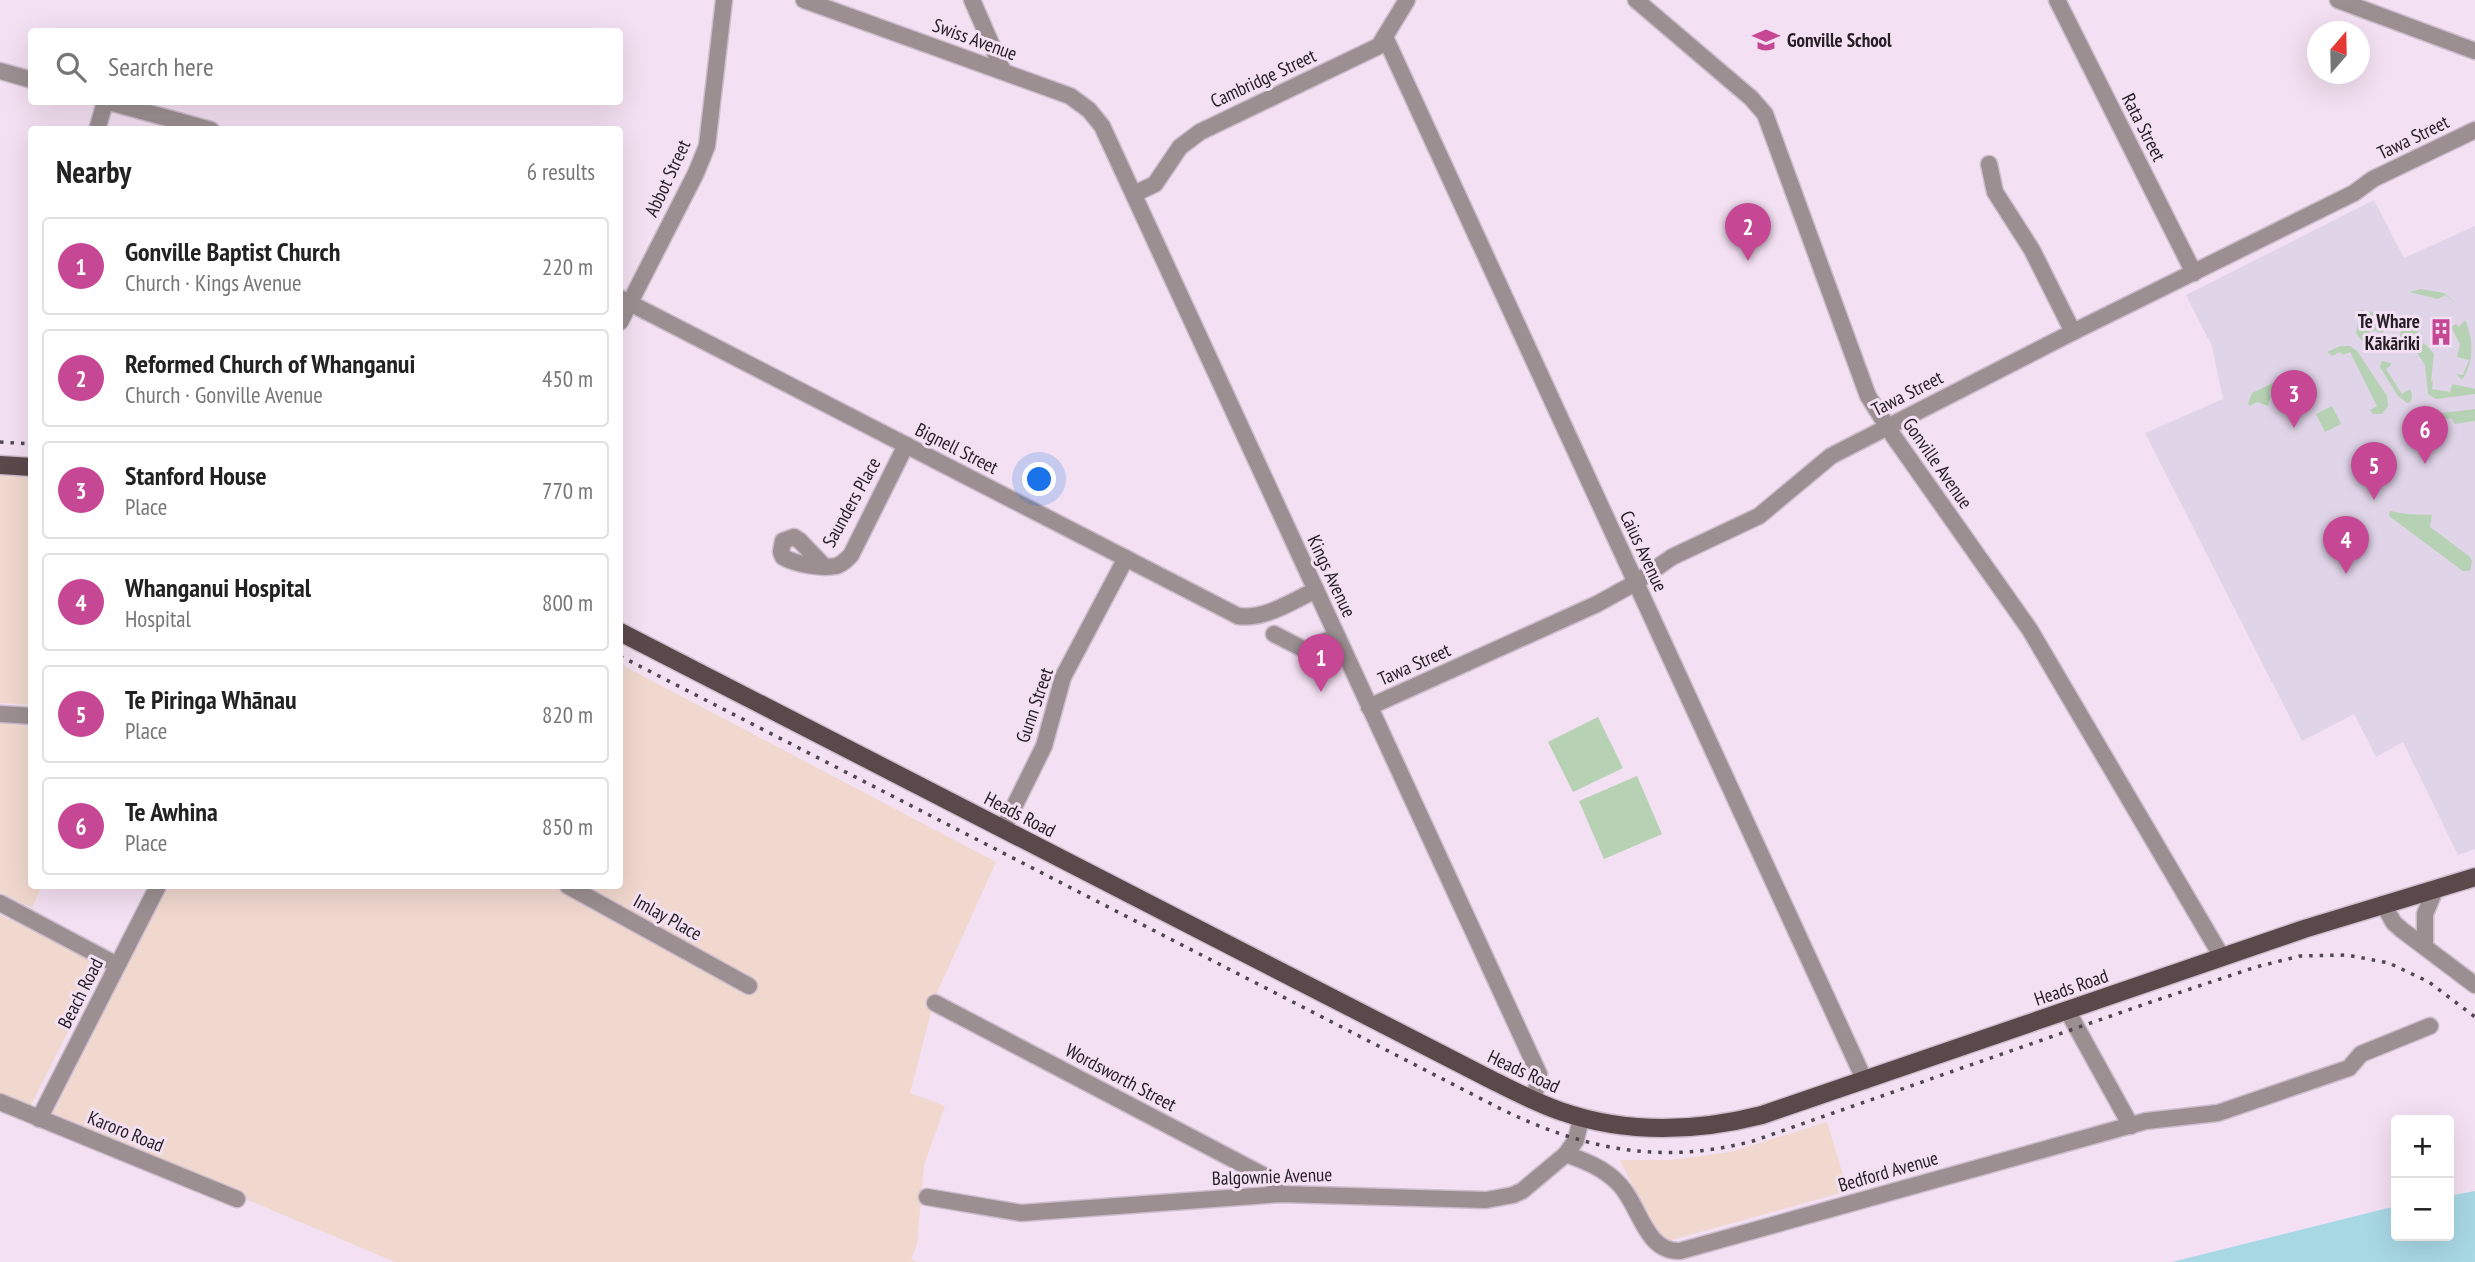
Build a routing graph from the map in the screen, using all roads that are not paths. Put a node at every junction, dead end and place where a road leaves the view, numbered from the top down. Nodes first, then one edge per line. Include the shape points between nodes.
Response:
1 (723, 0) edge
2 (804, 0) edge
3 (972, 0) edge
4 (1407, 0) edge
5 (1636, 0) edge
6 (2057, 0) edge
7 (2338, 0) edge
8 (1385, 37) junction
9 (2475, 51) edge
10 (0, 71) edge
11 (1003, 71) junction
12 (28, 79) edge
13 (106, 105) edge
14 (118, 105) edge
15 (1089, 110) joint
16 (98, 126) edge
17 (196, 126) edge
18 (2475, 130) edge
19 (1989, 164) dead end
20 (1134, 194) junction
21 (2194, 273) junction
22 (624, 301) edge
23 (2073, 332) junction
24 (1887, 426) junction
25 (906, 445) junction
26 (0, 465) edge
27 (28, 467) edge
28 (1126, 558) junction
29 (824, 566) dead end
30 (1635, 583) junction
31 (1316, 590) junction
32 (623, 634) edge
33 (1274, 634) dead end
34 (1337, 636) junction
35 (1369, 707) junction
36 (0, 714) edge
37 (28, 716) edge
38 (1003, 829) junction
39 (2475, 877) edge
40 (156, 889) edge
41 (573, 889) edge
42 (2435, 890) junction
43 (0, 903) edge
44 (2383, 904) junction
45 (2425, 947) junction
46 (2222, 957) junction
47 (117, 965) junction
48 (2475, 985) edge
49 (749, 986) dead end
50 (935, 1003) dead end
51 (2067, 1010) junction
52 (2430, 1026) dead end
53 (1865, 1081) junction
54 (1532, 1100) junction
55 (0, 1102) edge
56 (1581, 1118) junction
57 (39, 1119) junction
58 (2130, 1126) junction
59 (1566, 1154) junction
60 (1280, 1194) junction
61 (927, 1197) dead end
62 (237, 1199) dead end

1 - 22 street, Abbot Street via 707,146
2 - 11 street, Swiss Avenue
3 - 11 street
4 - 8 street, Cambridge Street
5 - 24 street, Gonville Avenue via 1765,114 1859,376
6 - 21 street, Rata Street
7 - 9 street
8 - 20 street, Cambridge Street via 1366,53 1200,132 1180,147 1155,184
8 - 30 street, Caius Avenue
10 - 12 street
11 - 15 street, Swiss Avenue via 1070,96
13 - 16 street
14 - 17 street
15 - 20 street, Kings Avenue via 1102,126
18 - 21 street, Tawa Street
19 - 23 street via 1995,192 2032,250
20 - 31 street, Kings Avenue
21 - 23 street, Tawa Street
22 - 25 street, Bignell Street
23 - 24 street, Tawa Street
24 - 30 street, Tawa Street via 1830,456 1759,516 1672,557
24 - 46 street, Gonville Avenue via 2030,630
25 - 28 street, Bignell Street
25 - 29 street, Saunders Place via 851,555 844,563
26 - 27 main road
28 - 31 street, Bignell Street via 1246,617 1265,614
28 - 38 street, Gunn Street via 1063,677 1044,746
30 - 35 street, Tawa Street
30 - 53 street, Caius Avenue
31 - 34 street, Kings Avenue
32 - 38 main road, Heads Road
33 - 34 street via 1306,650
34 - 35 street, Kings Avenue
35 - 54 street, Kings Avenue via 1539,1074
36 - 37 street
38 - 54 main road, Heads Road
39 - 42 main road, Heads Road
40 - 47 street, Beach Road
41 - 49 street, Imlay Place
42 - 44 main road, Heads Road
42 - 45 street via 2425,914
43 - 47 street
44 - 45 street via 2394,923
44 - 46 main road, Heads Road
45 - 48 street
46 - 51 main road, Heads Road
47 - 57 street, Beach Road
50 - 60 street, Wordsworth Street via 1269,1178
51 - 53 main road, Heads Road
51 - 58 street
52 - 58 street, Bedford Avenue via 2361,1054 2349,1068 2218,1113
53 - 56 main road, Heads Road via 1762,1115 1701,1127 1650,1128
54 - 56 main road, Heads Road
55 - 57 street, Karoro Road
56 - 59 street, Balgownie Avenue via 1576,1140
57 - 62 street, Karoro Road
58 - 59 street, Bedford Avenue via 1672,1251 1653,1240 1634,1203 1616,1181
59 - 60 street, Balgownie Avenue via 1522,1191 1499,1198
60 - 61 street, Balgownie Avenue via 1021,1213

